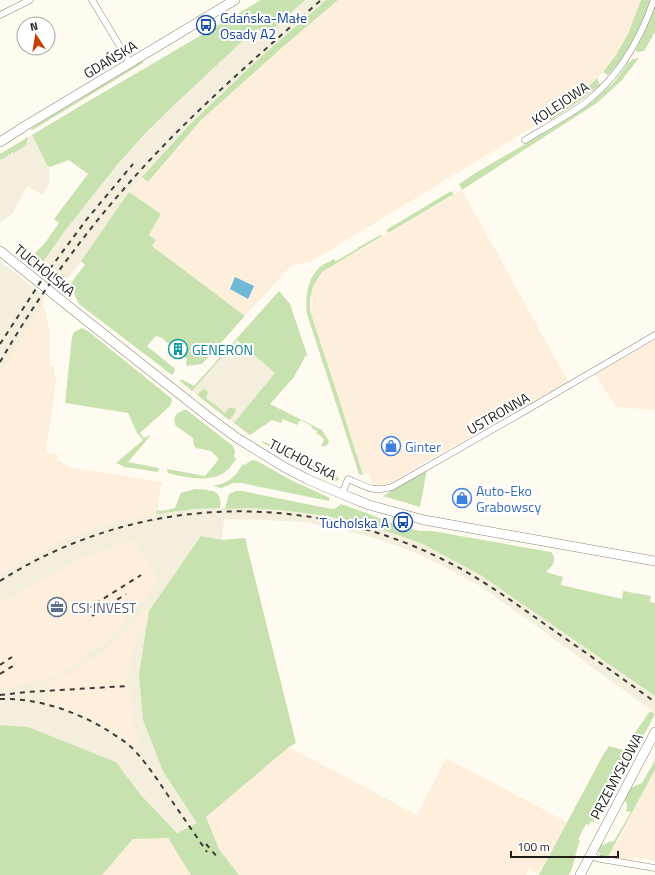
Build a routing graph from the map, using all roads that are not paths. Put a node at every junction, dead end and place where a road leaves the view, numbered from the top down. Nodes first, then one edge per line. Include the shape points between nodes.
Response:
1 (30, 0) edge
2 (92, 0) edge
3 (235, 0) edge
4 (654, 0) edge
5 (0, 15) edge
6 (130, 63) junction
7 (525, 140) dead end
8 (0, 142) edge
9 (1, 252) edge
10 (655, 336) edge
11 (342, 494) junction
12 (655, 561) edge
13 (655, 732) edge
14 (590, 856) junction
15 (655, 868) edge
16 (580, 875) edge

1 - 5 street
2 - 6 street
3 - 6 main road, GDAŃSKA
4 - 7 street, KOLEJOWA via 632,49 604,87 577,109
6 - 8 main road, GDAŃSKA
9 - 11 main road, TUCHOLSKA via 236,438 284,467
10 - 11 street, USTRONNA via 392,487 375,490 348,479
11 - 12 main road, TUCHOLSKA via 382,509 424,520
13 - 14 main road, PRZEMYSŁOWA
14 - 15 street
14 - 16 main road, PRZEMYSŁOWA

